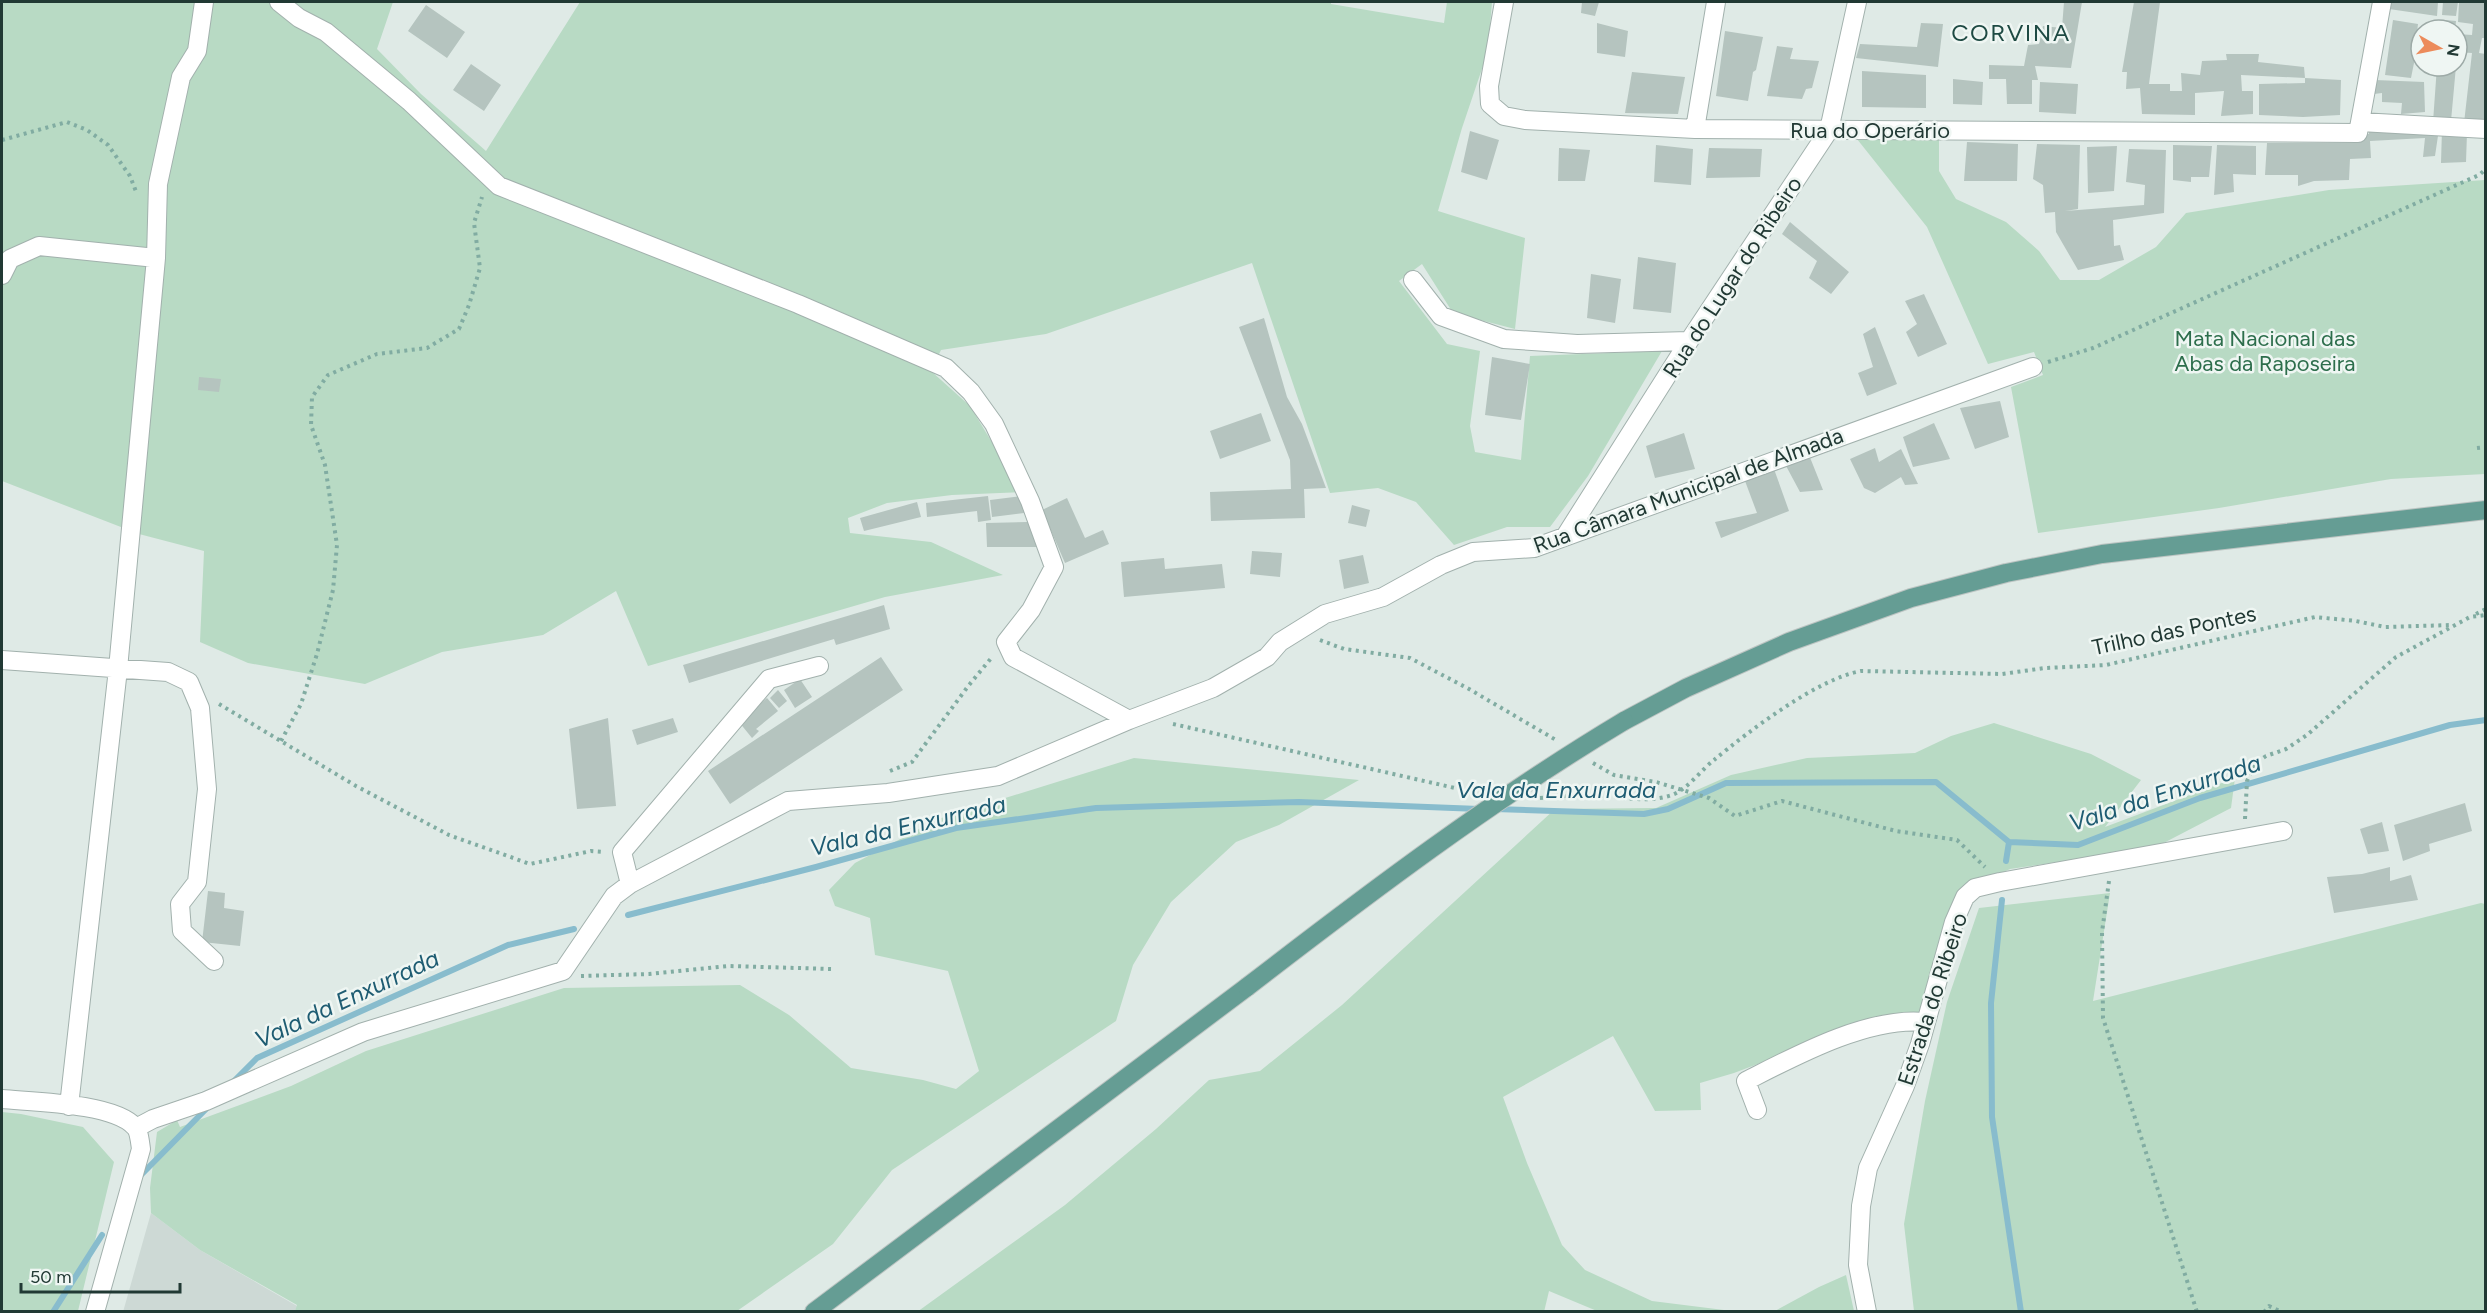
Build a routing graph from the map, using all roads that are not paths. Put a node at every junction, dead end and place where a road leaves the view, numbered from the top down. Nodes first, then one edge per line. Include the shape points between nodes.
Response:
1 (204, 2) edge
2 (279, 2) edge
3 (1504, 2) edge
4 (1716, 2) edge
5 (1857, 2) edge
6 (2382, 2) edge
7 (2359, 128) junction
8 (1695, 129) junction
9 (2486, 129) edge
10 (1829, 130) junction
11 (156, 258) junction
12 (2, 275) edge
13 (1413, 280) dead end
14 (1689, 341) junction
15 (2033, 367) road end
16 (2486, 510) edge
17 (1566, 535) junction
18 (2, 660) edge
19 (819, 666) dead end
20 (118, 669) junction
21 (1129, 720) junction
22 (2283, 831) dead end
23 (630, 884) junction
24 (214, 961) dead end
25 (1926, 1022) junction
26 (2, 1099) edge
27 (69, 1106) junction
28 (1757, 1110) dead end
29 (136, 1128) junction
30 (95, 1311) edge
31 (814, 1311) edge
32 (1867, 1311) edge

1 - 11 street via 197,51 181,77 158,184
2 - 21 street via 334,39 409,101 499,186 798,304 946,368 971,392 994,424 1030,501 1054,567 1031,610 1006,642 1013,657
3 - 8 street, Rua do Operário via 1489,86 1490,104 1504,116
4 - 8 street
5 - 10 street, Rua do Lugar do Ribeiro
6 - 7 street
7 - 9 street, Rua do Operário
7 - 10 street, Rua do Operário
8 - 10 street, Rua do Operário
10 - 14 street, Rua do Lugar do Ribeiro
11 - 12 street via 39,246 10,259
11 - 20 street
13 - 14 street via 1441,316 1504,339 1577,344
14 - 17 street, Rua do Lugar do Ribeiro
15 - 17 street, Rua Câmara Municipal de Almada
16 - 31 main road, bridge via 2102,554 2006,573 1911,598 1789,642 1686,688 1624,721 1519,787 1412,863
17 - 21 street, Rua Câmara Municipal de Almada via 1534,548 1473,552 1383,597 1325,614 1280,642 1267,657 1213,688
18 - 20 street
19 - 23 street via 769,679 622,852
20 - 24 street via 168,672 189,682 200,708 207,789 197,882 180,904 182,931
20 - 27 street
21 - 23 street, Rua Câmara Municipal de Almada via 998,776 888,793 788,801
22 - 25 street, Estrada do Ribeiro via 1975,888 1965,897 1954,922
23 - 29 street, Rua Câmara Municipal de Almada via 614,896 563,971 363,1032
25 - 28 street via 1905,1020 1856,1033 1802,1053 1746,1081
25 - 32 street, Estrada do Ribeiro via 1905,1086 1868,1168 1861,1206 1858,1266
26 - 27 street
27 - 29 street via 121,1116
29 - 30 street via 141,1149

